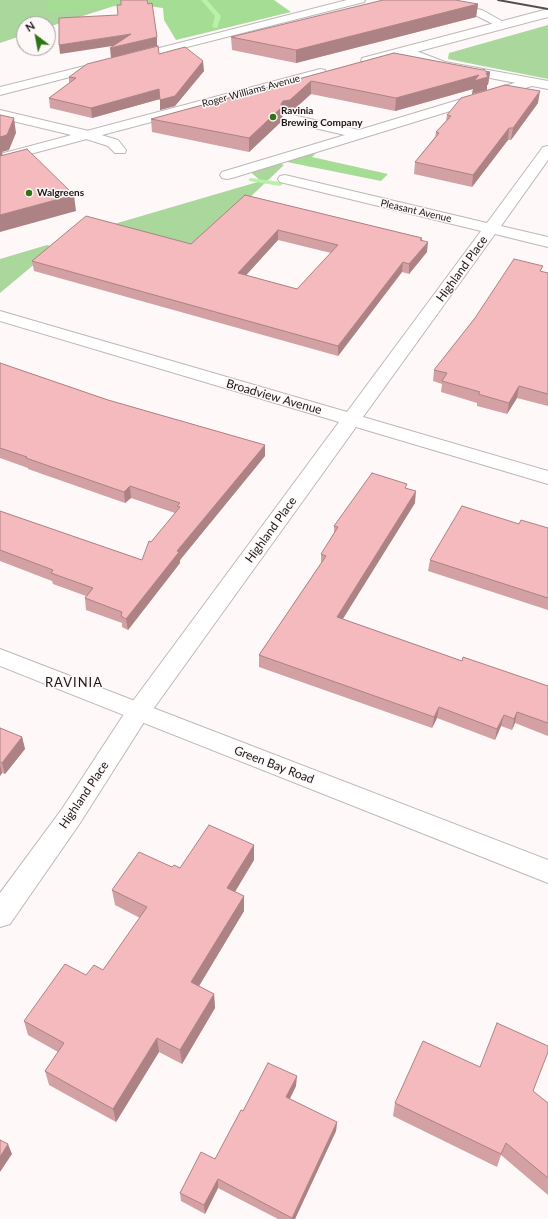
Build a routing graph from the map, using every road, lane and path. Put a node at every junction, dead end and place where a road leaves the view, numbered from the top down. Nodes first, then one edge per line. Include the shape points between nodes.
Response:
1 (354, 1) edge
2 (439, 5) edge
3 (548, 13) edge
4 (289, 19) junction
5 (315, 23) edge
6 (503, 25) junction
7 (406, 51) junction
8 (353, 64) edge
9 (332, 70) edge
10 (531, 82) junction
11 (548, 85) edge
12 (0, 91) edge
13 (0, 114) edge
14 (288, 118) edge
15 (88, 134) junction
16 (359, 134) junction
17 (120, 150) dead end
18 (548, 150) edge
19 (0, 158) edge
20 (227, 174) dead end
21 (285, 179) dead end
22 (492, 229) junction
23 (548, 242) edge
24 (0, 316) edge
25 (352, 420) junction
26 (548, 478) edge
27 (0, 658) edge
28 (138, 712) junction
29 (548, 872) edge
30 (0, 915) edge

1 - 4 lane
2 - 6 lane via 478,12
3 - 6 street
4 - 5 lane
4 - 12 lane
6 - 7 street
7 - 8 street
7 - 10 street via 442,65
9 - 15 street, Roger Williams Avenue
10 - 11 street
10 - 16 lane
13 - 15 street
14 - 16 lane
15 - 17 lane via 113,143
15 - 19 street, Roger Williams Avenue
16 - 20 lane
18 - 22 street, Highland Place
21 - 22 street, Pleasant Avenue
22 - 23 street, Pleasant Avenue
22 - 25 street, Highland Place
24 - 25 street, Broadview Avenue
25 - 26 street, Broadview Avenue
25 - 28 street, Highland Place
27 - 28 street, Green Bay Road
28 - 29 street, Green Bay Road
28 - 30 street, Highland Place via 71,816

